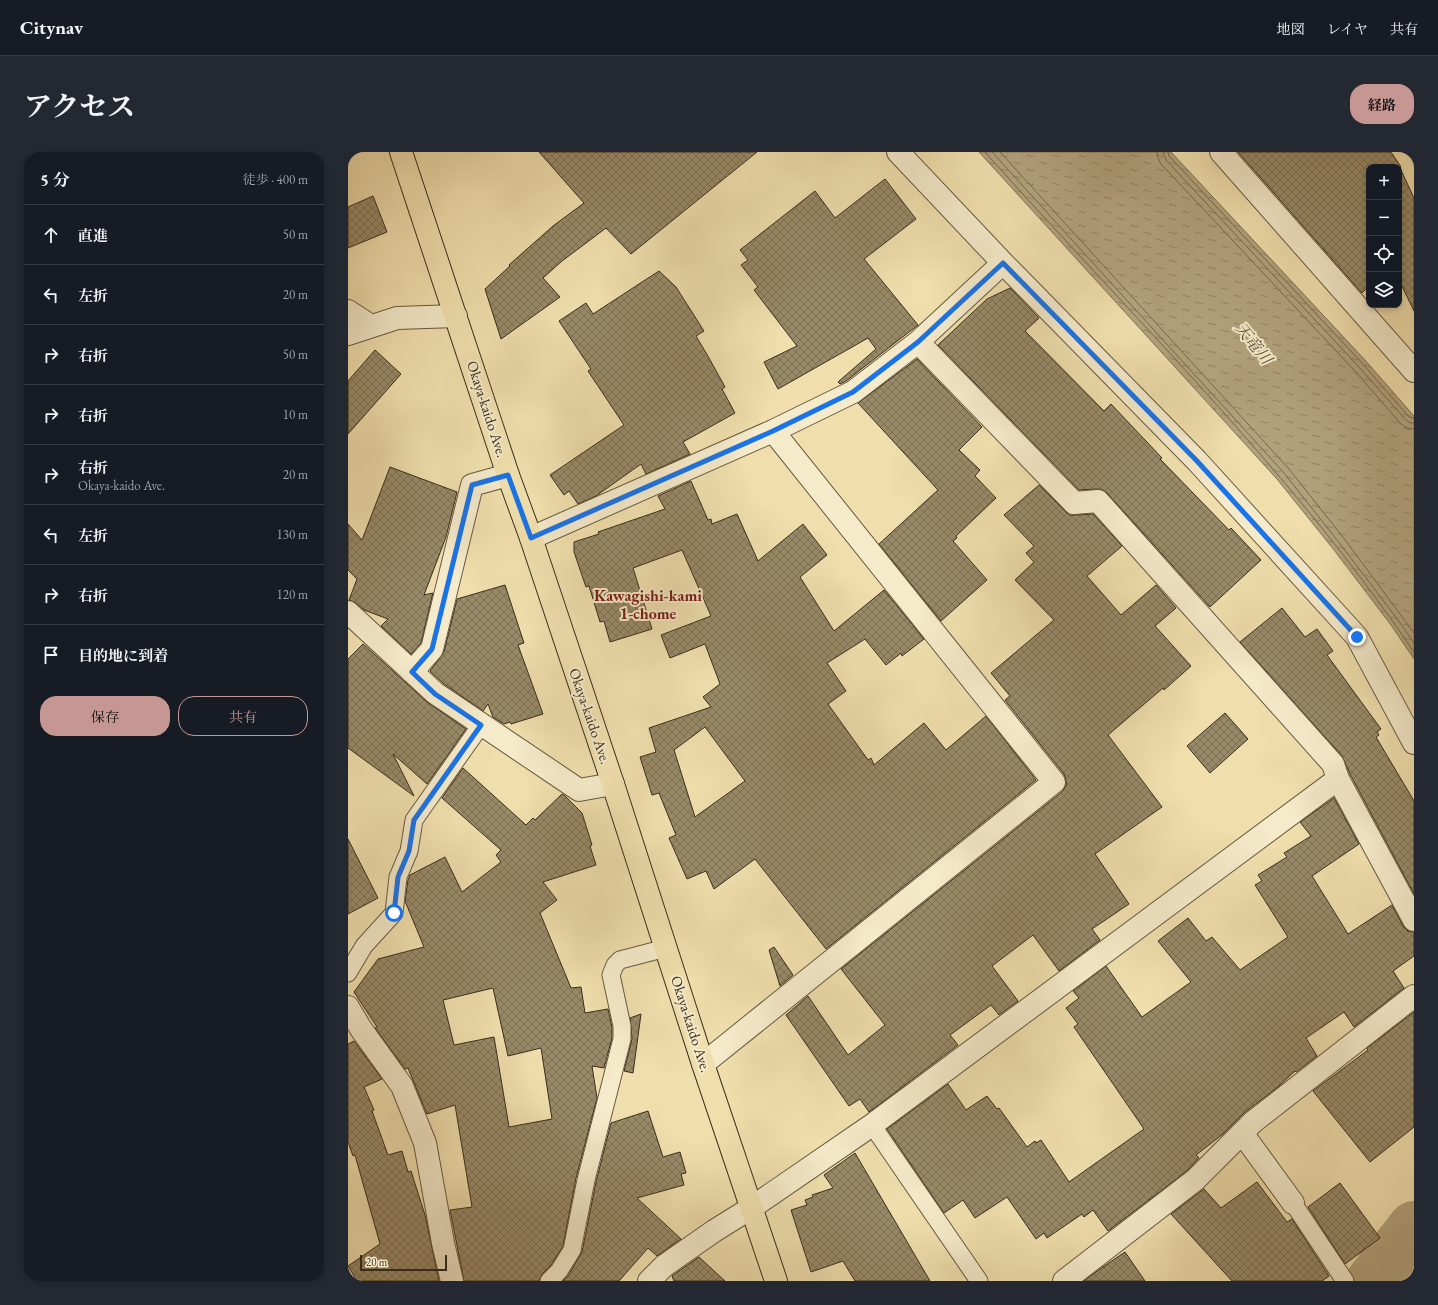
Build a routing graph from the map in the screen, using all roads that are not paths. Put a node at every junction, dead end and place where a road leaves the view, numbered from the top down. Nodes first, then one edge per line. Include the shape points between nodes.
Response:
1 (401, 152) edge
2 (898, 152) edge
3 (1221, 152) edge
4 (1003, 263) junction
5 (348, 311) edge
6 (456, 316) junction
7 (371, 326) junction
8 (348, 334) edge
9 (918, 342) junction
10 (1414, 371) edge
11 (773, 431) junction
12 (508, 475) junction
13 (531, 538) junction
14 (348, 612) edge
15 (412, 672) junction
16 (481, 725) junction
17 (1414, 743) edge
18 (1338, 779) junction
19 (613, 784) junction
20 (1414, 920) edge
21 (666, 948) junction
22 (348, 973) edge
23 (1414, 996) edge
24 (348, 1007) edge
25 (703, 1064) junction
26 (872, 1126) junction
27 (1242, 1133) junction
28 (1293, 1203) joint
29 (751, 1208) junction
30 (452, 1281) edge
31 (549, 1281) edge
32 (649, 1281) edge
33 (776, 1281) edge
34 (979, 1281) edge
35 (1064, 1281) edge
36 (1345, 1281) edge

1 - 6 main road, Okaya-kaido Ave.
2 - 4 street
3 - 10 street
4 - 9 street
4 - 17 street via 1197,461 1357,637
5 - 7 street
6 - 7 street via 397,318
6 - 12 main road, Okaya-kaido Ave.
7 - 8 street
9 - 11 street via 853,392
9 - 18 street via 1074,504 1098,500 1333,764
11 - 13 street
11 - 25 street via 1054,782
12 - 13 main road, Okaya-kaido Ave.
12 - 15 street via 472,485 432,649
13 - 19 main road, Okaya-kaido Ave.
14 - 15 street
15 - 16 street via 435,694
16 - 19 street via 578,790
16 - 22 lane via 414,820 409,851 398,877 394,913 364,946
18 - 20 street
18 - 26 street
19 - 21 main road, Okaya-kaido Ave.
21 - 25 main road, Okaya-kaido Ave.
21 - 31 lane via 620,960 611,975 622,1026 622,1039 586,1180 572,1250 559,1271
23 - 27 street
24 - 30 street via 402,1086 424,1143
25 - 29 main road, Okaya-kaido Ave.
26 - 29 street
26 - 34 lane
27 - 28 street
27 - 35 street via 1195,1180
28 - 36 lane
29 - 32 street via 664,1266
29 - 33 main road, Okaya-kaido Ave.

